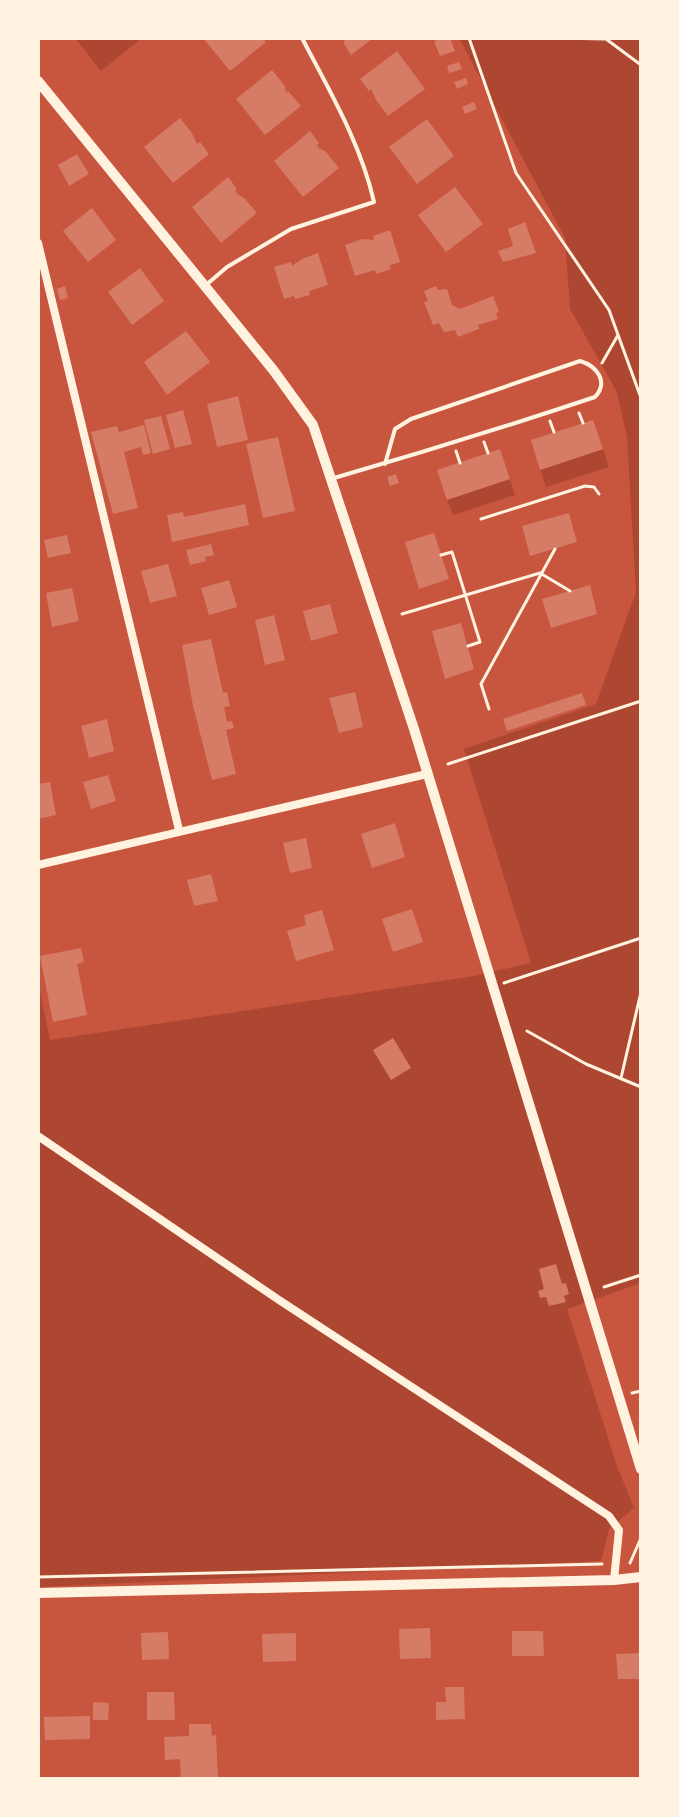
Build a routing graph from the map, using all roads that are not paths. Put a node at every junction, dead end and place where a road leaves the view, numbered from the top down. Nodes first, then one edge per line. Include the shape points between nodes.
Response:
1 (302, 38) edge
2 (38, 81) edge
3 (38, 243) edge
4 (206, 285) junction
5 (385, 464) junction
6 (331, 479) junction
7 (427, 774) junction
8 (179, 830) junction
9 (38, 865) edge
10 (38, 1136) edge
11 (641, 1469) edge
12 (641, 1577) edge
13 (614, 1580) junction
14 (38, 1593) edge

1 - 4 lane via 344,119 374,202 291,229
2 - 4 street
3 - 8 street
4 - 6 street via 313,425
5 - 5 lane via 595,397 602,383 597,370 580,361 411,419 395,429
5 - 6 lane
6 - 7 street
7 - 8 street
7 - 11 street
8 - 9 street
10 - 13 street via 609,1516 619,1530
12 - 13 street
13 - 14 street

